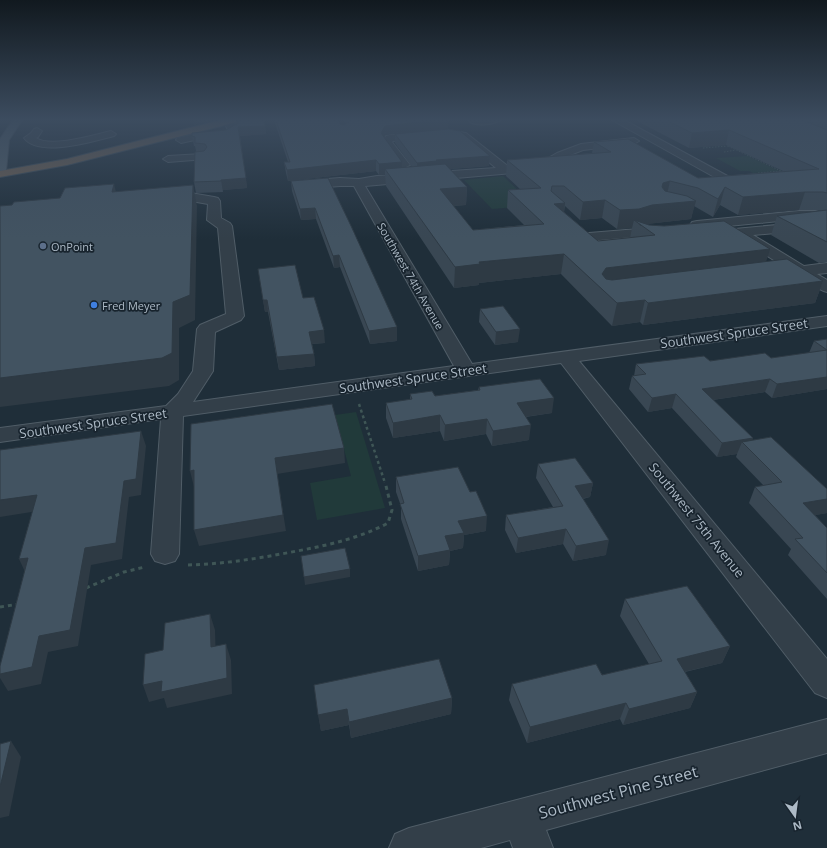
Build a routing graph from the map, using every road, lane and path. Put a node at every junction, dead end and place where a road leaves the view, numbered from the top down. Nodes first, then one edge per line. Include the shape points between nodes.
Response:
1 (1, 160) edge
2 (48, 160) edge
3 (77, 160) edge
4 (400, 160) edge
5 (493, 160) edge
6 (552, 160) edge
7 (689, 160) edge
8 (758, 160) edge
9 (506, 170) junction
10 (0, 171) edge
11 (782, 171) junction
12 (0, 174) edge
13 (788, 174) edge
14 (762, 176) edge
15 (413, 177) junction
16 (729, 181) edge
17 (360, 182) junction
18 (292, 186) edge
19 (149, 194) edge
20 (694, 214) dead end
21 (826, 219) edge
22 (716, 223) junction
23 (578, 228) edge
24 (737, 232) junction
25 (646, 234) edge
26 (588, 237) junction
27 (600, 247) edge
28 (827, 268) edge
29 (802, 271) junction
30 (763, 276) edge
31 (827, 287) edge
32 (827, 321) edge
33 (566, 357) junction
34 (466, 370) junction
35 (354, 386) junction
36 (172, 412) junction
37 (0, 435) edge
38 (158, 560) joint
39 (187, 565) dead end
40 (80, 591) edge
41 (26, 604) edge
42 (0, 607) edge
43 (827, 683) edge
44 (827, 736) edge
45 (527, 833) edge
46 (409, 848) edge

1 - 10 main road
2 - 12 highway
3 - 12 highway
4 - 15 street
5 - 9 street
6 - 9 street via 537,166
7 - 16 street
8 - 11 path
9 - 15 street
11 - 13 path
11 - 14 path via 758,173
15 - 17 street
17 - 18 street
17 - 34 street, Southwest 74th Avenue via 359,185
19 - 36 street via 164,193 214,201 214,220 225,226 235,316 206,329 203,371
20 - 22 street
21 - 22 street via 816,215 799,214
21 - 24 street via 820,225
22 - 24 street
22 - 24 street via 688,231
23 - 26 street
24 - 29 street
25 - 26 street
26 - 27 street
28 - 29 street
29 - 30 street
29 - 31 street
32 - 33 street, Southwest Spruce Street
33 - 34 street, Southwest Spruce Street
33 - 43 street, Southwest 75th Avenue
34 - 35 street, Southwest Spruce Street
35 - 36 street, Southwest Spruce Street
35 - 39 path via 390,498 392,510 388,523 375,531 342,542 232,563
36 - 37 street, Southwest Spruce Street
36 - 38 street
38 - 40 path
41 - 42 path
44 - 45 street, Southwest Pine Street
45 - 46 street, Southwest Pine Street

